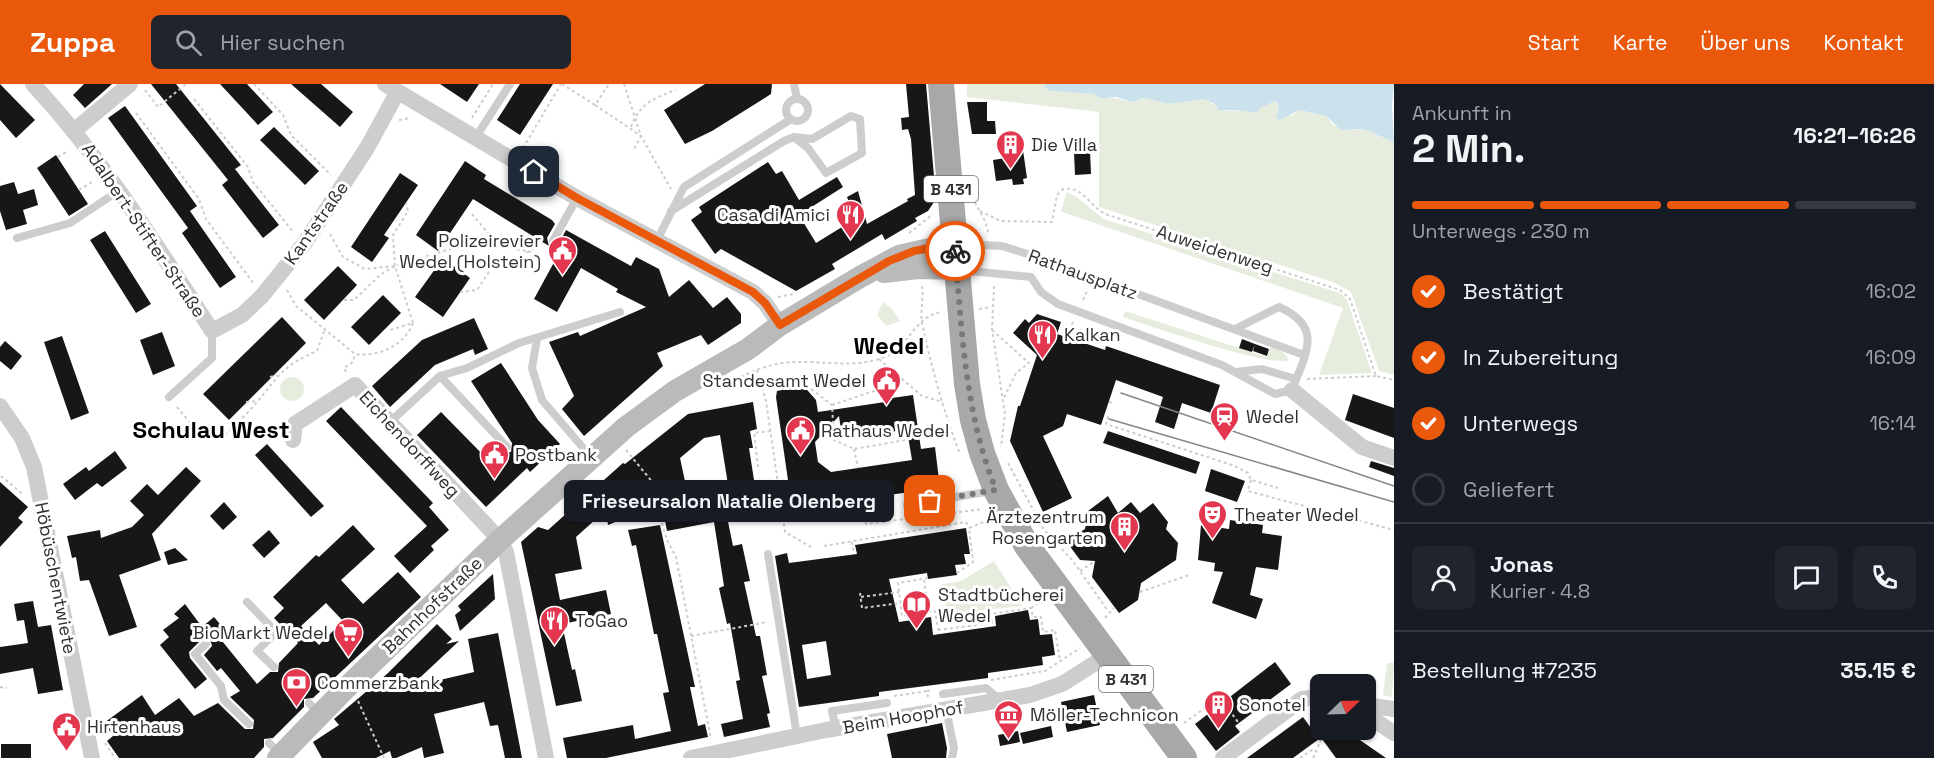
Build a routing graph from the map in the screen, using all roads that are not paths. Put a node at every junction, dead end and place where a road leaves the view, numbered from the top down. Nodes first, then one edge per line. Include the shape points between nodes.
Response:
1 (33, 84) edge
2 (130, 84) edge
3 (510, 84) edge
4 (794, 84) edge
5 (941, 84) edge
6 (391, 88) edge
7 (797, 99) junction
8 (791, 119) junction
9 (75, 130) junction
10 (470, 134) junction
11 (794, 137) junction
12 (120, 189) junction
13 (577, 198) junction
14 (671, 211) junction
15 (17, 238) dead end
16 (657, 240) junction
17 (549, 241) road end
18 (955, 243) junction
19 (957, 269) junction
20 (860, 277) junction
21 (620, 312) dead end
22 (780, 325) junction
23 (1234, 329) junction
24 (212, 331) junction
25 (537, 339) junction
26 (1304, 355) junction
27 (1236, 372) junction
28 (440, 376) junction
29 (1294, 384) junction
30 (169, 397) road end
31 (0, 406) edge
32 (390, 422) junction
33 (293, 440) dead end
34 (507, 447) dead end
35 (591, 457) junction
36 (1394, 458) edge
37 (990, 500) junction
38 (907, 505) dead end
39 (500, 540) junction
40 (768, 554) dead end
41 (247, 602) dead end
42 (207, 644) dead end
43 (1108, 655) junction
44 (274, 667) dead end
45 (1310, 699) edge
46 (889, 700) road end
47 (945, 702) junction
48 (1376, 707) edge
49 (1394, 709) edge
50 (1376, 721) edge
51 (249, 724) dead end
52 (836, 728) junction
53 (1394, 733) edge
54 (797, 736) junction
55 (276, 752) edge
56 (92, 758) edge
57 (546, 758) edge
58 (691, 758) edge
59 (952, 758) edge
60 (1184, 758) edge
61 (1223, 758) edge

1 - 9 street, Adalbert-Stifter-Straße
2 - 9 street, Adalbert-Stifter-Straße
3 - 10 lane
4 - 7 lane
5 - 18 main road, B 431
6 - 10 street
6 - 24 street, Kantstraße via 381,122 304,244 242,315
7 - 8 lane via 787,107
7 - 8 lane via 806,103 808,113 801,120
8 - 14 lane via 684,187
9 - 12 street, Adalbert-Stifter-Straße
10 - 13 street
11 - 11 lane via 808,148 826,173 862,153 860,118 851,116 812,139
11 - 14 lane
12 - 15 lane via 70,223
12 - 24 street, Adalbert-Stifter-Straße
13 - 16 street
13 - 17 lane
14 - 16 lane
16 - 22 street via 753,292
18 - 19 main road, B 431
18 - 20 street, Rathausplatz via 899,256
18 - 23 lane, Rathausplatz via 990,245 1037,257
19 - 20 street, Rathausplatz via 894,269
19 - 27 lane, Rathausplatz via 1031,277 1041,292 1058,304
19 - 37 main road, B 431 via 971,411
20 - 22 street, Rathausplatz
21 - 25 lane
22 - 35 street, Bahnhofstraße via 748,349 675,391
23 - 26 lane, Rathausplatz
23 - 26 lane via 1279,307 1303,321 1309,336
24 - 30 lane via 212,358
25 - 28 lane
25 - 35 lane via 532,368 542,400
26 - 29 lane
27 - 29 lane, Rathausplatz via 1262,369
27 - 29 lane, Rathausplatz via 1275,394
28 - 32 lane
28 - 34 lane
29 - 36 street via 1362,447
31 - 56 street, Höbüschentwiete via 22,438 34,467
32 - 33 street, Eichendorffweg via 355,385 296,424
32 - 39 street, Eichendorffweg
35 - 39 street, Bahnhofstraße
37 - 38 lane
37 - 43 main road, B 431
39 - 55 street, Bahnhofstraße via 346,688 314,708
39 - 57 street via 506,552
40 - 54 lane
41 - 44 lane via 276,632 257,651
42 - 51 lane via 195,654 221,686 224,700
43 - 47 street, Beim Hoophof via 1062,684 1030,695
43 - 60 main road, B 431
45 - 61 street via 1302,699
46 - 52 lane via 832,711
47 - 52 street, Beim Hoophof
47 - 59 lane via 954,748
48 - 49 street
50 - 53 street
52 - 54 street, Beim Hoophof
54 - 58 street, Beim Hoophof

